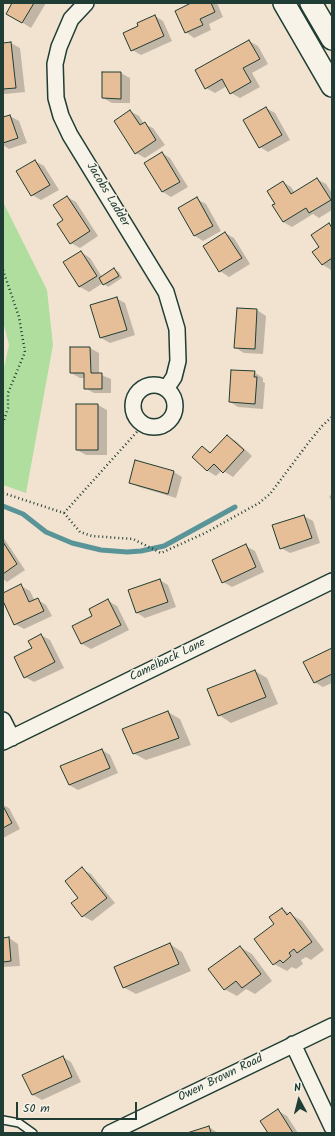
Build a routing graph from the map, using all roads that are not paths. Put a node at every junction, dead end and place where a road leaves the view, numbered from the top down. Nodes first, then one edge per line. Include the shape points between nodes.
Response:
1 (86, 3) edge
2 (284, 3) edge
3 (311, 3) edge
4 (332, 38) edge
5 (332, 86) edge
6 (166, 389) junction
7 (332, 581) edge
8 (3, 720) edge
9 (7, 740) edge
10 (332, 1026) edge
11 (293, 1044) junction
12 (3, 1120) edge
13 (332, 1127) edge
14 (33, 1133) edge
15 (110, 1133) edge

1 - 6 street, Jacobs Ladder via 72,19 59,47 55,64 56,98 70,135 166,292 177,328 178,361 174,376
2 - 5 street
3 - 4 street
6 - 6 street via 175,402 172,417 163,425 154,427 144,424 134,411 134,399 144,388 152,385
7 - 9 street, Camelback Lane
8 - 9 street
10 - 11 street, Owen Brown Road
11 - 13 street
11 - 15 street, Owen Brown Road
12 - 14 lane via 19,1123

